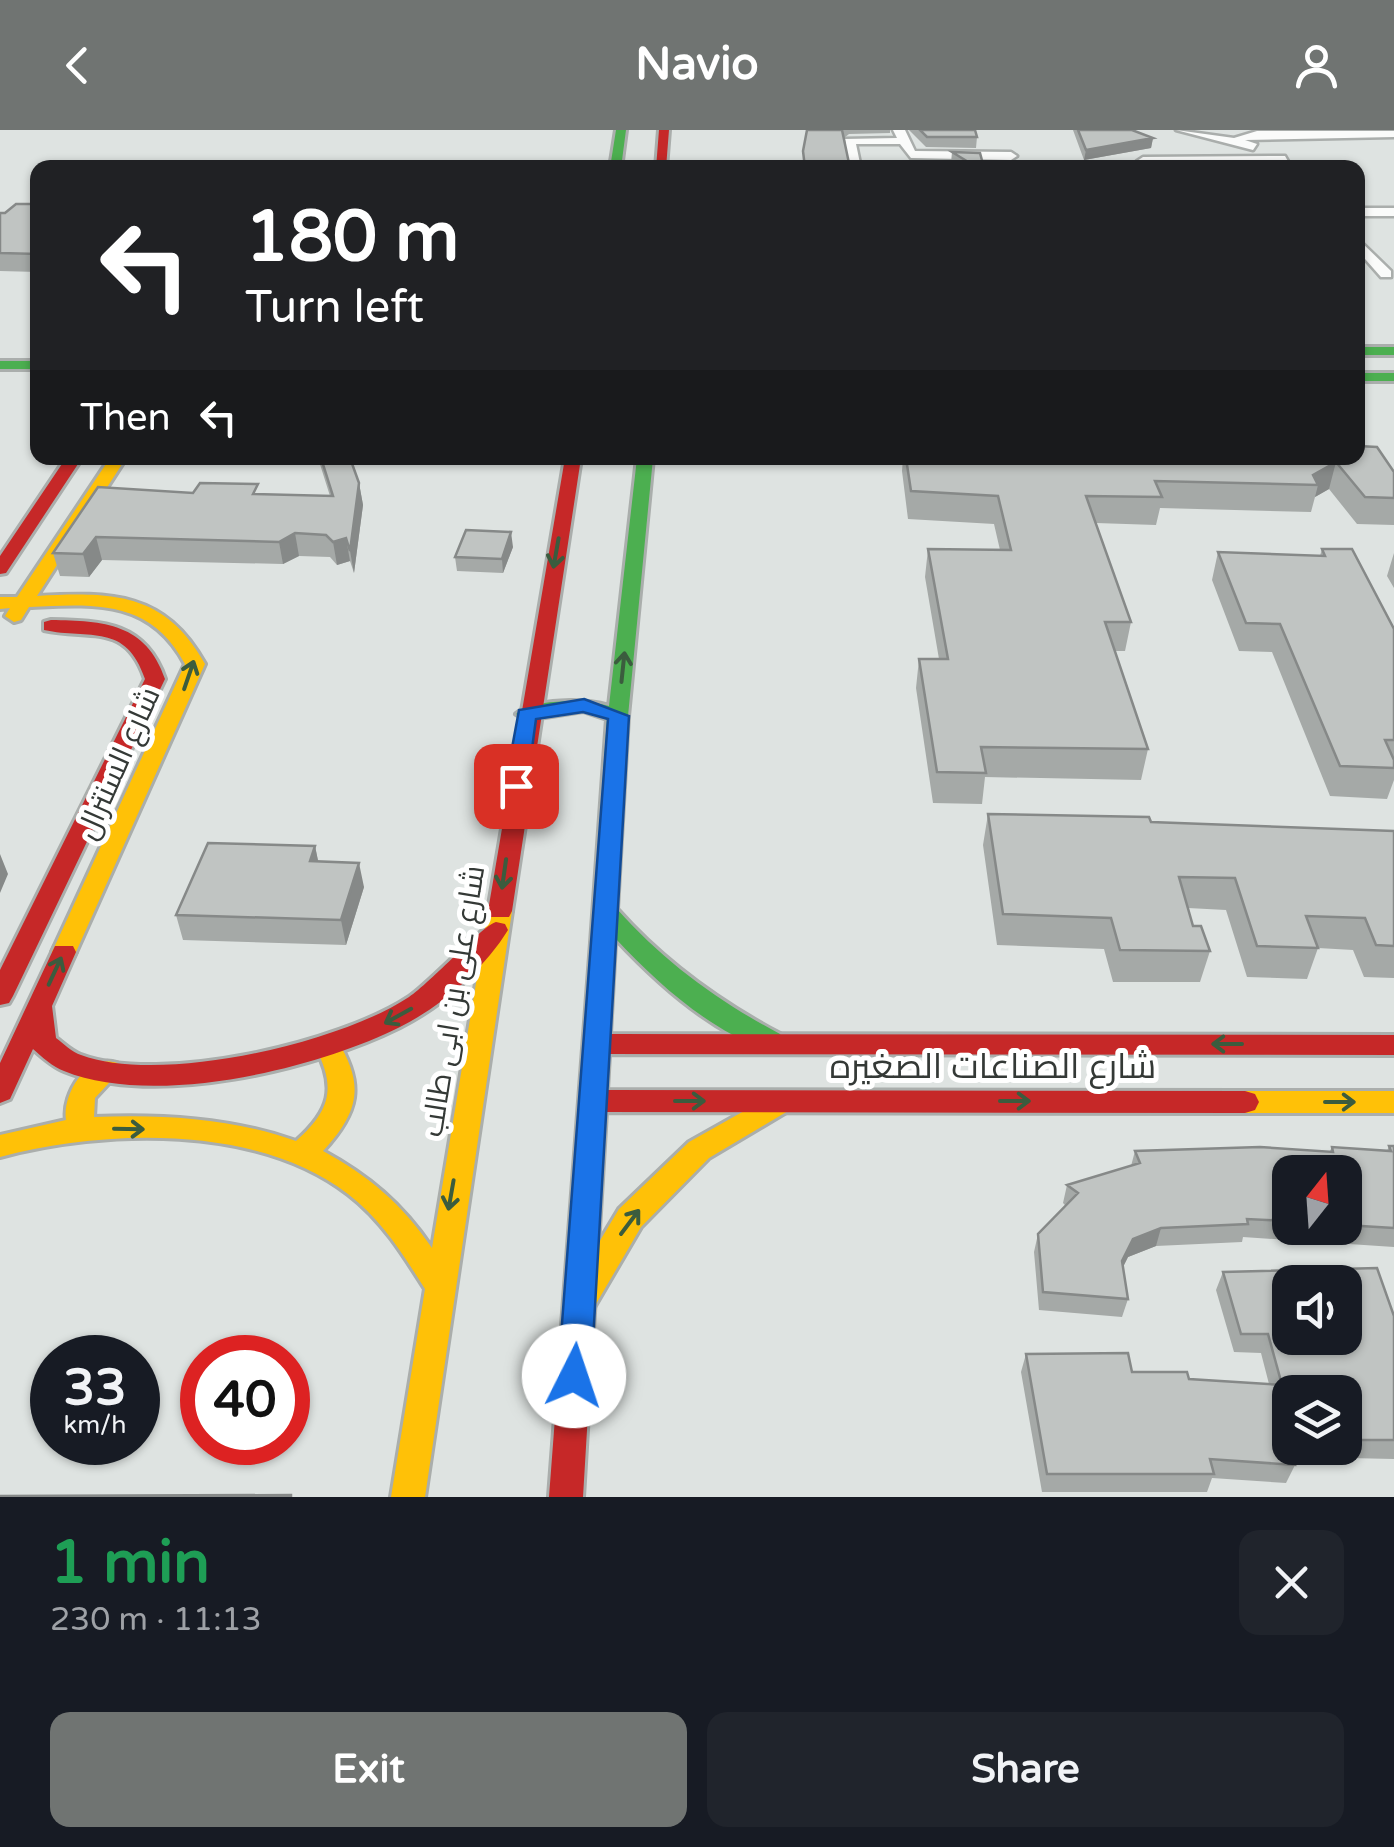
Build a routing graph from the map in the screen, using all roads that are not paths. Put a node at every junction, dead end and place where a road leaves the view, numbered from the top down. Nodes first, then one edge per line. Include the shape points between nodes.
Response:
1 (621, 130) edge
2 (664, 130) edge
3 (1182, 130) edge
4 (1394, 134) edge
5 (900, 135) edge
6 (1206, 135) junction
7 (1242, 135) edge
8 (1012, 156) edge
9 (616, 160) edge
10 (662, 160) edge
11 (853, 160) edge
12 (925, 160) edge
13 (957, 160) edge
14 (1145, 160) edge
15 (1282, 160) edge
16 (1365, 212) edge
17 (1394, 212) edge
18 (1365, 251) edge
19 (1390, 274) edge
20 (0, 343) edge
21 (30, 343) edge
22 (1365, 351) edge
23 (1394, 351) edge
24 (0, 365) edge
25 (30, 366) edge
26 (1365, 377) edge
27 (1394, 378) edge
28 (69, 465) edge
29 (113, 465) edge
30 (573, 465) edge
31 (643, 465) edge
32 (50, 493) junction
33 (94, 494) junction
34 (0, 570) edge
35 (7, 614) edge
36 (526, 714) junction
37 (618, 716) junction
38 (141, 782) junction
39 (103, 785) junction
40 (104, 866) junction
41 (62, 869) junction
42 (605, 910) junction
43 (496, 929) junction
44 (0, 996) edge
45 (39, 1005) junction
46 (597, 1044) junction
47 (776, 1044) junction
48 (1394, 1044) edge
49 (328, 1047) junction
50 (108, 1070) junction
51 (0, 1092) edge
52 (593, 1101) junction
53 (781, 1101) junction
54 (1394, 1102) edge
55 (84, 1129) junction
56 (0, 1146) edge
57 (302, 1152) junction
58 (437, 1281) junction
59 (579, 1304) junction
60 (408, 1497) edge
61 (566, 1497) edge

1 - 9 street
2 - 10 street
3 - 6 street
4 - 7 street
5 - 11 street via 849,141
5 - 12 street via 906,152
6 - 7 street
6 - 14 street
7 - 15 street
8 - 13 street
16 - 17 street
18 - 19 street
20 - 21 street
22 - 23 street
24 - 25 street
26 - 27 street
28 - 32 street
29 - 33 street
30 -> 36 street, شارع على بن ابى طالب
37 -> 31 street
32 - 33 street
32 - 34 street
33 - 35 street
38 -> 35 street, شارع السنترال via 195,664 192,642 175,623 112,603
35 - 39 street, شارع السنترال via 119,632 154,660 155,680
36 - 37 street via 584,705
36 -> 43 street, شارع على بن ابى طالب
37 - 42 street
38 - 39 street
38 - 40 street, شارع السنترال
39 - 41 street, شارع السنترال
40 - 41 street
45 -> 40 street, شارع السنترال
41 - 44 street, شارع السنترال
42 - 46 street
42 - 47 street via 644,960 687,994
43 -> 49 street via 434,994
43 -> 58 street, شارع على بن ابى طالب
45 - 50 street via 39,1038 51,1053
45 - 51 street, شارع السنترال
46 - 47 street, شارع الصناعات الصغيره
46 - 52 street
48 -> 47 street, شارع الصناعات الصغيره
49 - 50 street via 241,1068
49 - 57 street via 344,1070 345,1098 330,1128
50 - 55 street via 79,1099
52 -> 53 street, شارع الصناعات الصغيره
52 - 59 street
53 -> 54 street, شارع الصناعات الصغيره
59 -> 53 street via 630,1218 699,1150
55 - 56 street via 30,1134
55 -> 57 street via 238,1133
57 - 58 street via 389,1210
58 - 60 street, شارع على بن ابى طالب
59 - 61 street

